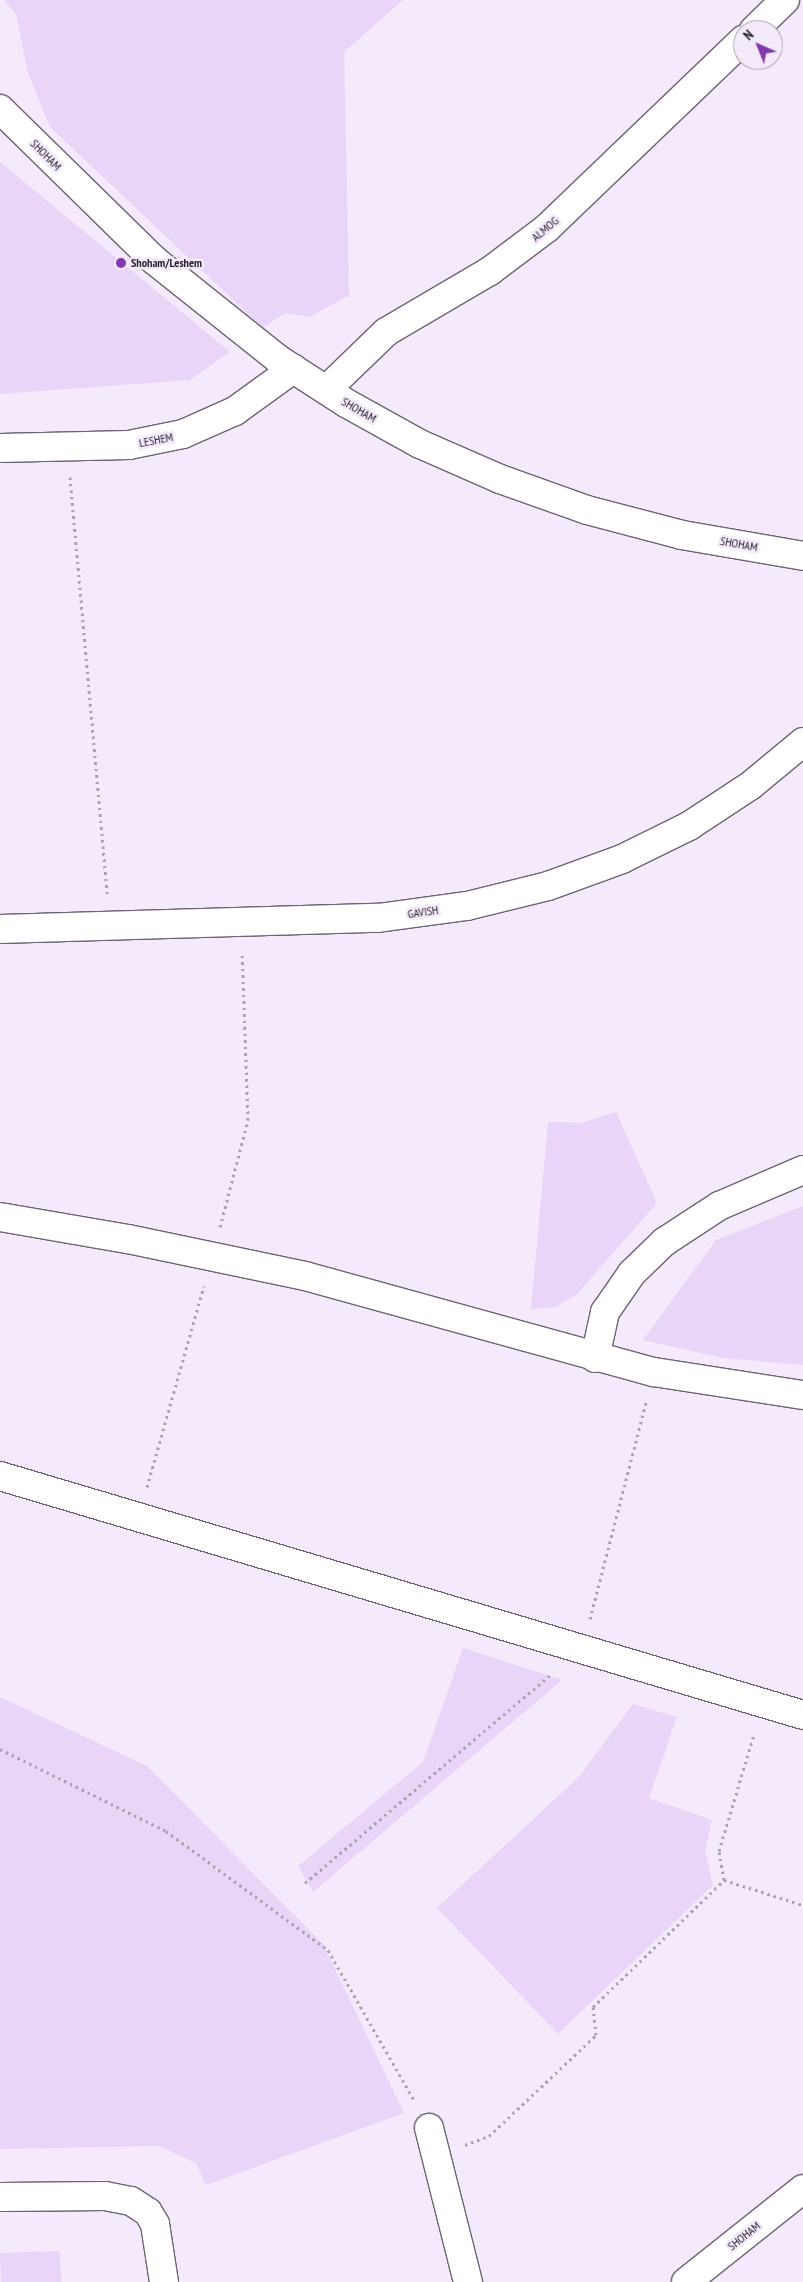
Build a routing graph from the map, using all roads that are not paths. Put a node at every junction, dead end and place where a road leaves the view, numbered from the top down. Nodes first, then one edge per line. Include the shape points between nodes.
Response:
1 (785, 0) edge
2 (764, 20) edge
3 (733, 50) edge
4 (0, 109) edge
5 (293, 368) junction
6 (326, 390) junction
7 (0, 448) edge
8 (803, 556) edge
9 (803, 742) edge
10 (0, 929) edge
11 (803, 1170) edge
12 (0, 1218) edge
13 (595, 1358) junction
14 (803, 1395) edge
15 (0, 1476) edge
16 (803, 1715) edge
17 (429, 2128) road end
18 (803, 2189) edge
19 (0, 2197) edge
20 (164, 2282) edge
21 (468, 2282) edge
22 (686, 2282) edge

1 - 2 street
3 - 6 street, ALMOG via 547,228 490,271 386,332 356,357
4 - 5 street, SHOHAM via 154,260 214,311
5 - 6 street, SHOHAM
5 - 7 street, LESHEM via 236,411 183,434 129,445
6 - 8 street, SHOHAM via 420,444 552,498 682,535
9 - 10 street, GAVISH via 750,786 689,826 622,859 548,886 467,906 378,918
11 - 13 street via 719,1206 664,1242 632,1273 605,1312
12 - 13 street via 128,1239 305,1276
13 - 14 street via 654,1372
15 - 16 street
17 - 21 street
18 - 22 street, SHOHAM
19 - 20 street via 106,2196 132,2201 148,2212 155,2224

